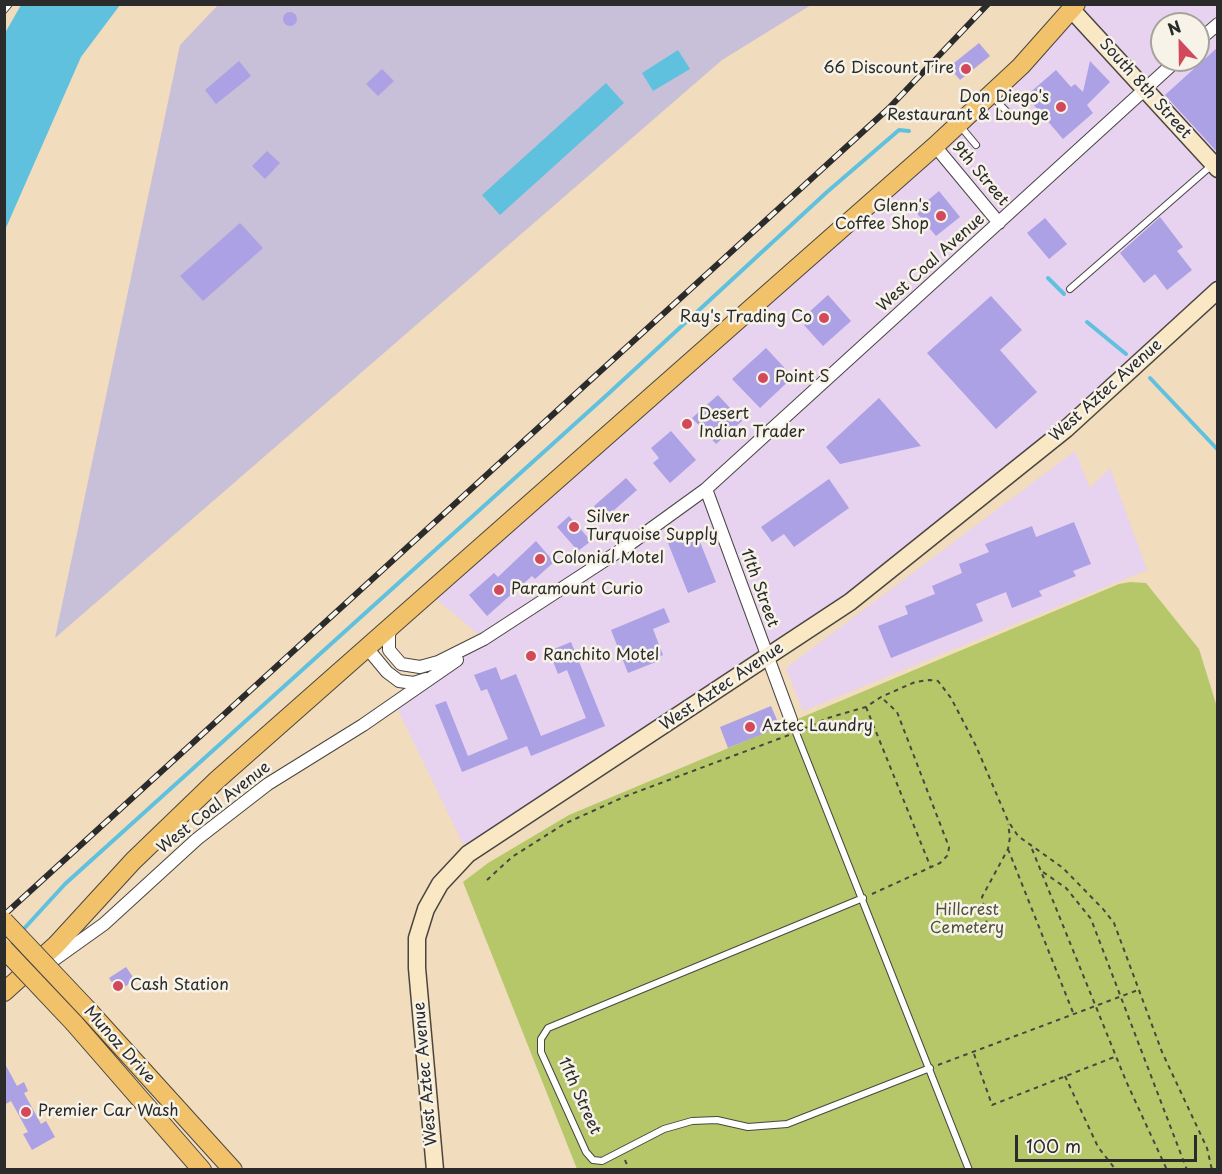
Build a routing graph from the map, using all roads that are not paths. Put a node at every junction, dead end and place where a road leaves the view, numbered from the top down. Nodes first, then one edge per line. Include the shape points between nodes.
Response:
1 (9, 4) edge
2 (1074, 7) edge
3 (4, 10) edge
4 (1164, 72) edge
5 (1145, 89) junction
6 (990, 94) junction
7 (1009, 114) dead end
8 (959, 124) junction
9 (976, 145) dead end
10 (935, 146) junction
11 (1216, 164) edge
12 (999, 224) junction
13 (1070, 289) dead end
14 (1218, 290) edge
15 (705, 489) junction
16 (396, 622) junction
17 (484, 639) junction
18 (367, 648) junction
19 (767, 657) junction
20 (434, 676) junction
21 (790, 720) joint
22 (863, 898) junction
23 (4, 921) edge
24 (4, 949) edge
25 (4, 994) edge
26 (930, 1068) junction
27 (198, 1165) edge
28 (211, 1170) edge
29 (233, 1170) edge
30 (435, 1170) edge
31 (969, 1170) edge

1 - 3 lane
2 - 5 main road, South 8th Street
2 - 6 main road
4 - 5 street, West Coal Avenue
5 - 11 main road, South 8th Street
5 - 12 street, West Coal Avenue
6 - 7 lane
6 - 8 main road
8 - 9 lane
8 - 10 main road
10 - 12 street, 9th Street
10 - 16 main road
11 - 13 lane
12 - 15 street, West Coal Avenue
14 - 19 main road, West Aztec Avenue via 1066,429 850,602
15 - 17 street, West Coal Avenue via 630,544
15 - 19 street, 11th Street
16 - 17 street via 389,634 389,650 401,664 411,667 438,662
16 - 18 main road
17 - 20 street, West Coal Avenue
18 - 20 street via 399,681 414,683
18 - 25 main road via 209,788
19 - 21 street, 11th Street
19 - 30 main road, West Aztec Avenue via 468,854 440,884 417,938
20 - 25 street, West Coal Avenue via 268,784 197,839 104,924
21 - 22 lane, 11th Street
22 - 26 lane, 11th Street
22 - 26 lane, 11th Street via 548,1028 541,1038 541,1052 586,1152 592,1160 602,1161 664,1129 692,1121 717,1120 748,1127 788,1124
23 - 29 main road, Munoz Drive, bridge
24 - 27 main road, Munoz Drive, bridge
26 - 31 lane, 11th Street
27 - 28 main road

